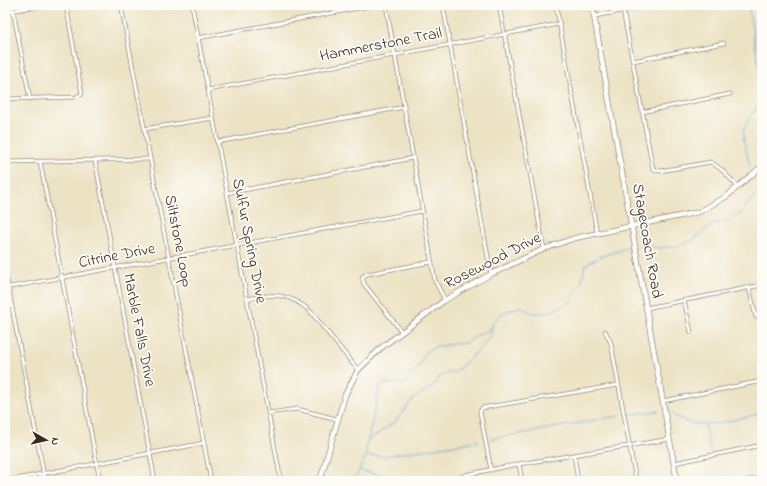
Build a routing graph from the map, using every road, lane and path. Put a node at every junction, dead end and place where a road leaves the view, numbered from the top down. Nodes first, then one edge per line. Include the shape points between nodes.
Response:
1 (12, 5) edge
2 (44, 5) edge
3 (66, 5) edge
4 (121, 5) edge
5 (192, 5) edge
6 (375, 5) edge
7 (386, 5) edge
8 (442, 5) edge
9 (499, 5) edge
10 (556, 5) edge
11 (592, 5) edge
12 (622, 5) edge
13 (653, 5) edge
14 (13, 11) junction
15 (624, 11) junction
16 (5, 12) edge
17 (595, 16) junction
18 (559, 24) junction
19 (504, 34) junction
20 (198, 38) junction
21 (724, 43) dead end
22 (450, 44) junction
23 (394, 54) junction
24 (633, 61) junction
25 (208, 90) junction
26 (730, 94) dead end
27 (5, 99) edge
28 (30, 99) junction
29 (404, 106) junction
30 (642, 112) junction
31 (213, 118) junction
32 (144, 129) junction
33 (217, 142) junction
34 (413, 158) junction
35 (150, 159) junction
36 (95, 160) junction
37 (40, 161) junction
38 (5, 162) edge
39 (762, 166) edge
40 (738, 187) junction
41 (227, 193) junction
42 (422, 211) junction
43 (632, 226) junction
44 (597, 233) junction
45 (237, 245) junction
46 (544, 249) junction
47 (169, 258) junction
48 (432, 262) junction
49 (115, 268) junction
50 (5, 270) edge
51 (491, 274) junction
52 (62, 278) junction
53 (762, 285) edge
54 (749, 287) junction
55 (7, 288) edge
56 (248, 299) junction
57 (445, 300) junction
58 (684, 300) junction
59 (646, 308) junction
60 (756, 317) dead end
61 (605, 331) dead end
62 (402, 332) junction
63 (692, 332) dead end
64 (358, 370) junction
65 (762, 381) edge
66 (618, 385) junction
67 (663, 402) junction
68 (269, 413) junction
69 (337, 419) junction
70 (670, 439) junction
71 (204, 443) junction
72 (762, 445) edge
73 (630, 446) junction
74 (150, 454) junction
75 (574, 455) junction
76 (96, 463) junction
77 (674, 463) junction
78 (519, 464) junction
79 (491, 470) junction
80 (43, 473) junction
81 (762, 478) edge
82 (5, 481) edge
83 (45, 481) edge
84 (100, 481) edge
85 (155, 481) edge
86 (211, 481) edge
87 (281, 481) edge
88 (320, 481) edge
89 (454, 481) edge
90 (522, 481) edge
91 (578, 481) edge
92 (636, 481) edge
93 (677, 481) edge
94 (744, 481) edge

1 - 14 street
2 - 14 street
3 - 28 street via 82,94 76,97
4 - 32 street, Siltstone Loop
5 - 20 street, Sulfur Spring Drive
6 - 20 street
7 - 23 street
8 - 22 street
9 - 19 street
10 - 18 street
11 - 17 street, Stagecoach Road
12 - 15 street
13 - 15 street
14 - 16 street
14 - 28 street
15 - 17 street
15 - 24 street
17 - 43 street, Stagecoach Road
18 - 19 street, Hammerstone Trail
18 - 44 street
19 - 22 street, Hammerstone Trail
19 - 46 street
20 - 25 street, Sulfur Spring Drive
21 - 24 street
22 - 23 street, Hammerstone Trail
22 - 51 street
23 - 25 street, Hammerstone Trail
23 - 29 street
24 - 30 street
25 - 31 street, Sulfur Spring Drive
26 - 30 street
27 - 28 street
29 - 33 street
29 - 34 street
30 - 40 street via 653,169 660,171 711,162
31 - 32 street
31 - 33 street, Sulfur Spring Drive
32 - 35 street, Siltstone Loop
33 - 41 street, Sulfur Spring Drive
34 - 41 street
34 - 42 street
35 - 36 street
35 - 47 street, Siltstone Loop
36 - 37 street
36 - 49 street, Marble Falls Drive
37 - 38 street
37 - 52 street
39 - 40 street, Rosewood Drive
40 - 43 street, Rosewood Drive via 717,203 699,212
41 - 45 street, Sulfur Spring Drive
42 - 45 street, Citrine Drive
42 - 48 street
43 - 44 street, Rosewood Drive
43 - 59 street, Stagecoach Road
44 - 46 street, Rosewood Drive
45 - 47 street, Citrine Drive
45 - 56 street, Sulfur Spring Drive
46 - 51 street, Rosewood Drive
47 - 49 street, Citrine Drive
47 - 71 street, Siltstone Loop
48 - 57 street via 435,281
48 - 62 street via 362,277 364,284
49 - 52 street, Citrine Drive
49 - 74 street, Marble Falls Drive
50 - 55 street
51 - 57 street, Rosewood Drive
52 - 55 street, Citrine Drive
52 - 76 street
53 - 54 street
54 - 58 street
54 - 60 street
55 - 80 street
56 - 64 street via 274,294 295,299 303,304
56 - 68 street, Sulfur Spring Drive
57 - 62 street, Rosewood Drive
58 - 59 street
58 - 63 street
59 - 67 street, Stagecoach Road
61 - 66 street via 611,343
62 - 64 street, Rosewood Drive
64 - 69 street, Rosewood Drive via 345,395
65 - 67 street
66 - 73 street
66 - 79 street via 482,408 480,412
67 - 70 street, Stagecoach Road
68 - 69 street via 297,409
68 - 87 street, Sulfur Spring Drive
69 - 88 street, Rosewood Drive
70 - 73 street
70 - 77 street, Stagecoach Road
71 - 74 street
71 - 86 street, Siltstone Loop
72 - 77 street
73 - 75 street
73 - 92 street
74 - 76 street
74 - 85 street, Marble Falls Drive
75 - 78 street
75 - 91 street
76 - 80 street
76 - 84 street
77 - 93 street, Stagecoach Road
78 - 79 street
78 - 90 street
79 - 89 street via 465,475
80 - 82 street
80 - 83 street
81 - 94 street

